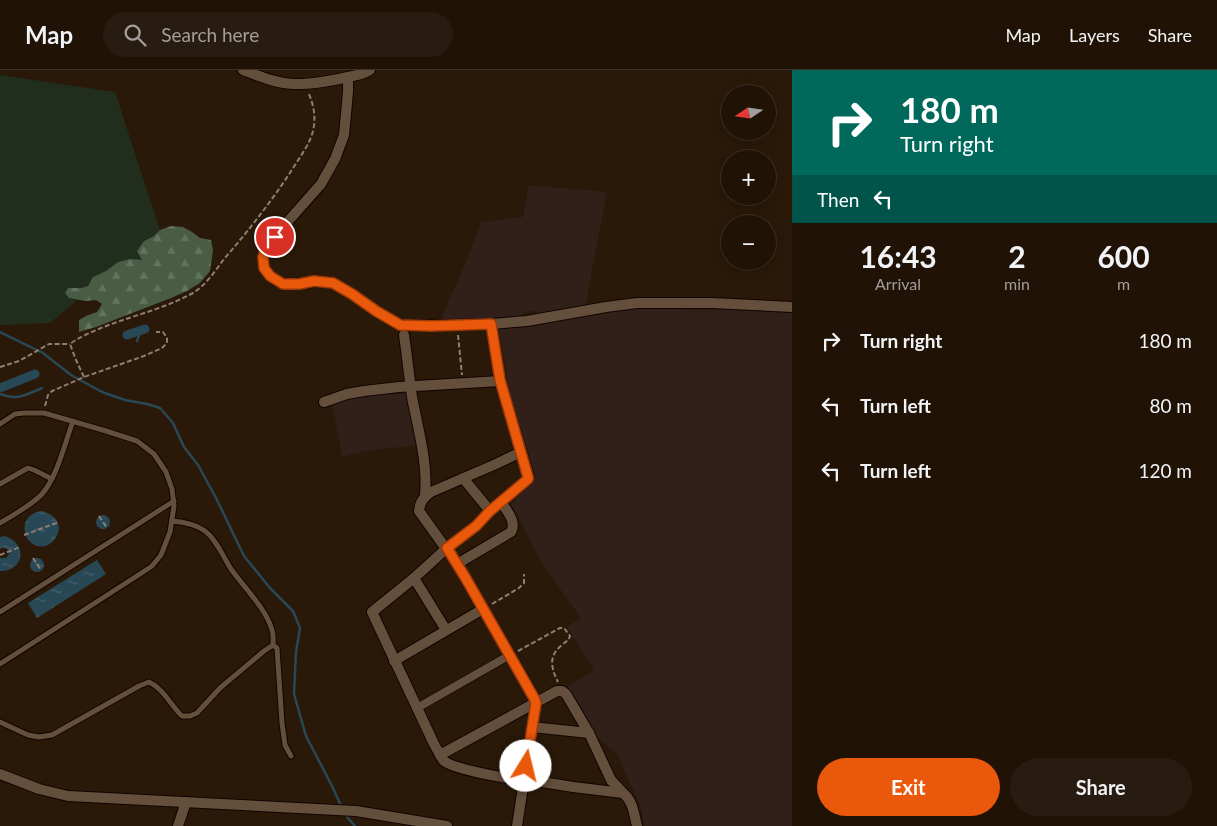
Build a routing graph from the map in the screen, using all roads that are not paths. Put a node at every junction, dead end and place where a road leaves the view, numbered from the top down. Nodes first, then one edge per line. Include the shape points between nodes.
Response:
1 (243, 70) edge
2 (370, 70) edge
3 (348, 77) junction
4 (792, 307) edge
5 (491, 324) junction
6 (404, 335) dead end
7 (500, 380) junction
8 (411, 386) junction
9 (324, 402) dead end
10 (0, 416) edge
11 (8, 419) junction
12 (73, 421) junction
13 (0, 424) edge
14 (521, 452) junction
15 (463, 478) junction
16 (52, 479) junction
17 (0, 484) edge
18 (426, 496) junction
19 (174, 501) junction
20 (501, 502) junction
21 (490, 511) junction
22 (172, 521) junction
23 (0, 523) edge
24 (447, 548) junction
25 (457, 564) junction
26 (414, 578) junction
27 (483, 609) junction
28 (0, 612) edge
29 (446, 630) junction
30 (273, 645) junction
31 (510, 655) junction
32 (394, 660) junction
33 (0, 664) edge
34 (536, 703) junction
35 (417, 708) junction
36 (0, 722) edge
37 (532, 727) junction
38 (589, 733) junction
39 (440, 755) junction
40 (291, 756) dead end
41 (0, 774) edge
42 (524, 780) junction
43 (623, 792) junction
44 (186, 802) junction
45 (178, 826) edge
46 (447, 826) edge
47 (517, 826) edge
48 (637, 826) edge

1 - 3 street via 292,84
2 - 3 street
3 - 5 street via 344,134 335,159 321,184 267,245 264,268 283,284 333,283 400,325
4 - 5 street via 637,303
5 - 7 street
6 - 8 street
7 - 8 street
7 - 14 street
8 - 9 street via 355,392
8 - 18 street via 423,449
10 - 11 lane
11 - 12 lane via 24,413
11 - 13 lane
12 - 16 lane
12 - 19 lane via 138,441 154,454 166,472
14 - 15 street
14 - 20 street via 528,479
15 - 18 street
15 - 21 street
16 - 17 lane via 28,468
16 - 23 lane via 42,495
18 - 24 street via 420,502 419,510
19 - 22 lane
19 - 28 lane
20 - 21 street
20 - 25 street via 513,523 511,532
21 - 24 street
22 - 30 lane via 187,522 207,532 269,622
22 - 33 lane via 160,555 152,566
24 - 25 street
24 - 26 street
25 - 27 street
26 - 29 street
26 - 32 street via 372,612
27 - 29 street
27 - 31 street
29 - 32 street
30 - 36 lane via 220,688 198,713 190,716 182,716 150,682 52,735 28,735
30 - 40 lane via 277,648 285,745
31 - 34 street
31 - 35 street
32 - 35 street
34 - 37 street
34 - 38 street via 562,691
34 - 39 street
35 - 39 street
37 - 38 street
37 - 42 street
38 - 43 street via 611,780
39 - 42 street via 444,761 463,769
41 - 44 street via 68,796
42 - 43 street
42 - 47 street
43 - 48 street via 631,803
44 - 45 street
44 - 46 street via 356,811

